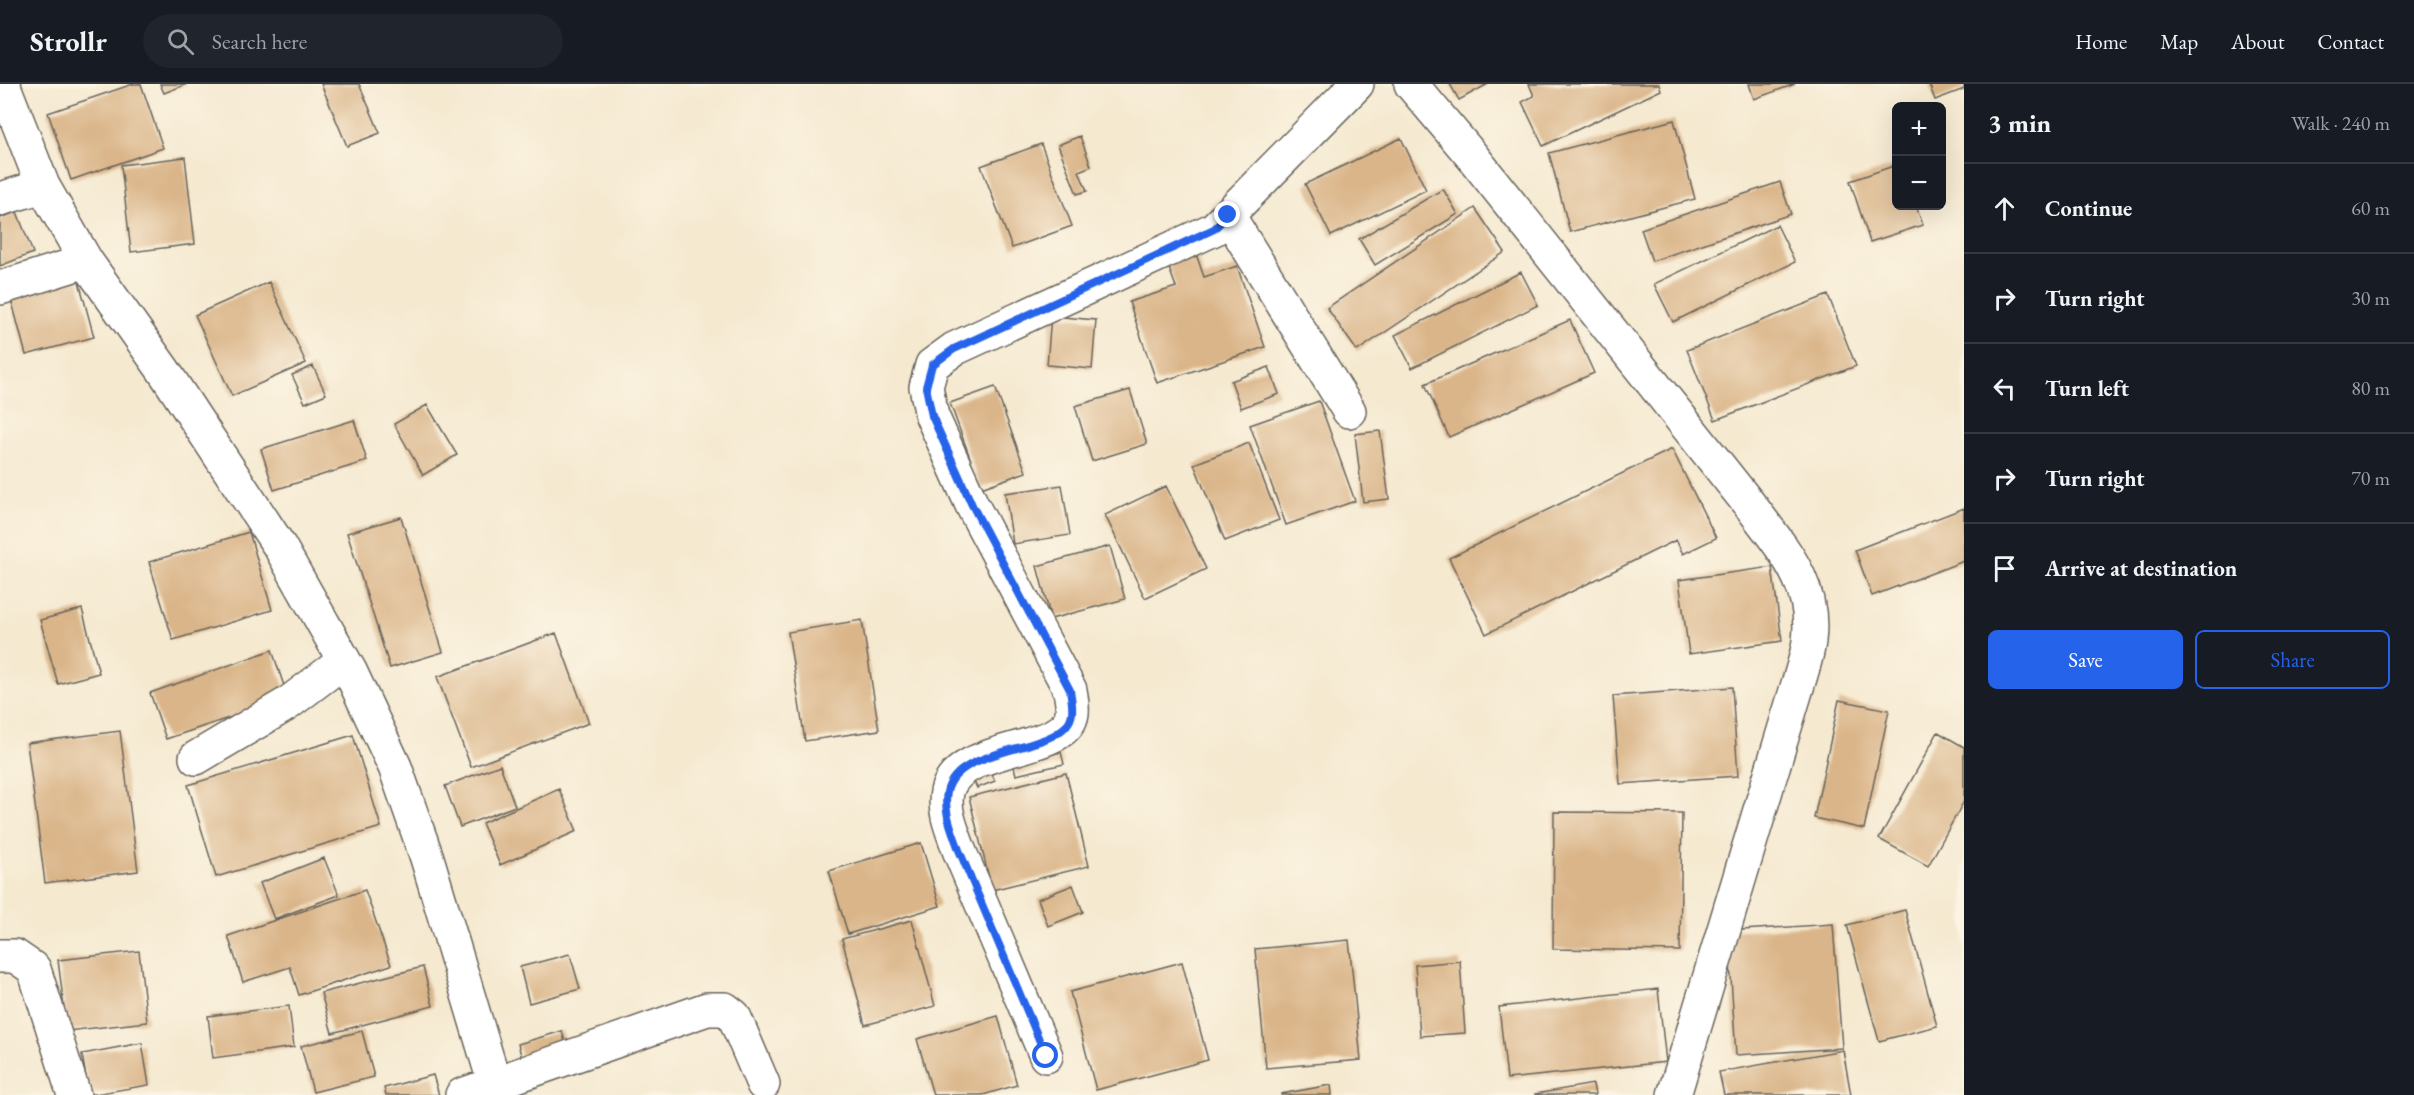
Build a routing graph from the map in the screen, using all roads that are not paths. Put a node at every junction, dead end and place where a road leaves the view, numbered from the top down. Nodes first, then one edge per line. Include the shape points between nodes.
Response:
1 (3, 84) edge
2 (1357, 84) edge
3 (1411, 84) edge
4 (43, 186) junction
5 (0, 199) edge
6 (1228, 215) junction
7 (86, 261) junction
8 (0, 288) edge
9 (1350, 411) dead end
10 (345, 661) junction
11 (196, 758) dead end
12 (0, 956) edge
13 (1046, 1056) dead end
14 (763, 1084) dead end
15 (496, 1090) edge
16 (74, 1095) edge
17 (462, 1095) edge
18 (1674, 1095) edge

1 - 4 street
2 - 6 street
3 - 18 street via 1753,509 1797,569 1808,598 1809,641 1795,694
4 - 5 street
4 - 7 street
6 - 9 street
6 - 13 street via 1214,229 954,349 932,365 926,387 932,416 972,505 1070,690 1073,714 1061,731 979,760 960,771 947,791 947,816 959,850
7 - 8 street
7 - 10 street via 280,547
10 - 11 street via 287,704
10 - 15 street via 395,767 428,858
12 - 16 street via 15,956 34,969
14 - 15 street via 734,1016 725,1009 708,1009
15 - 17 street

